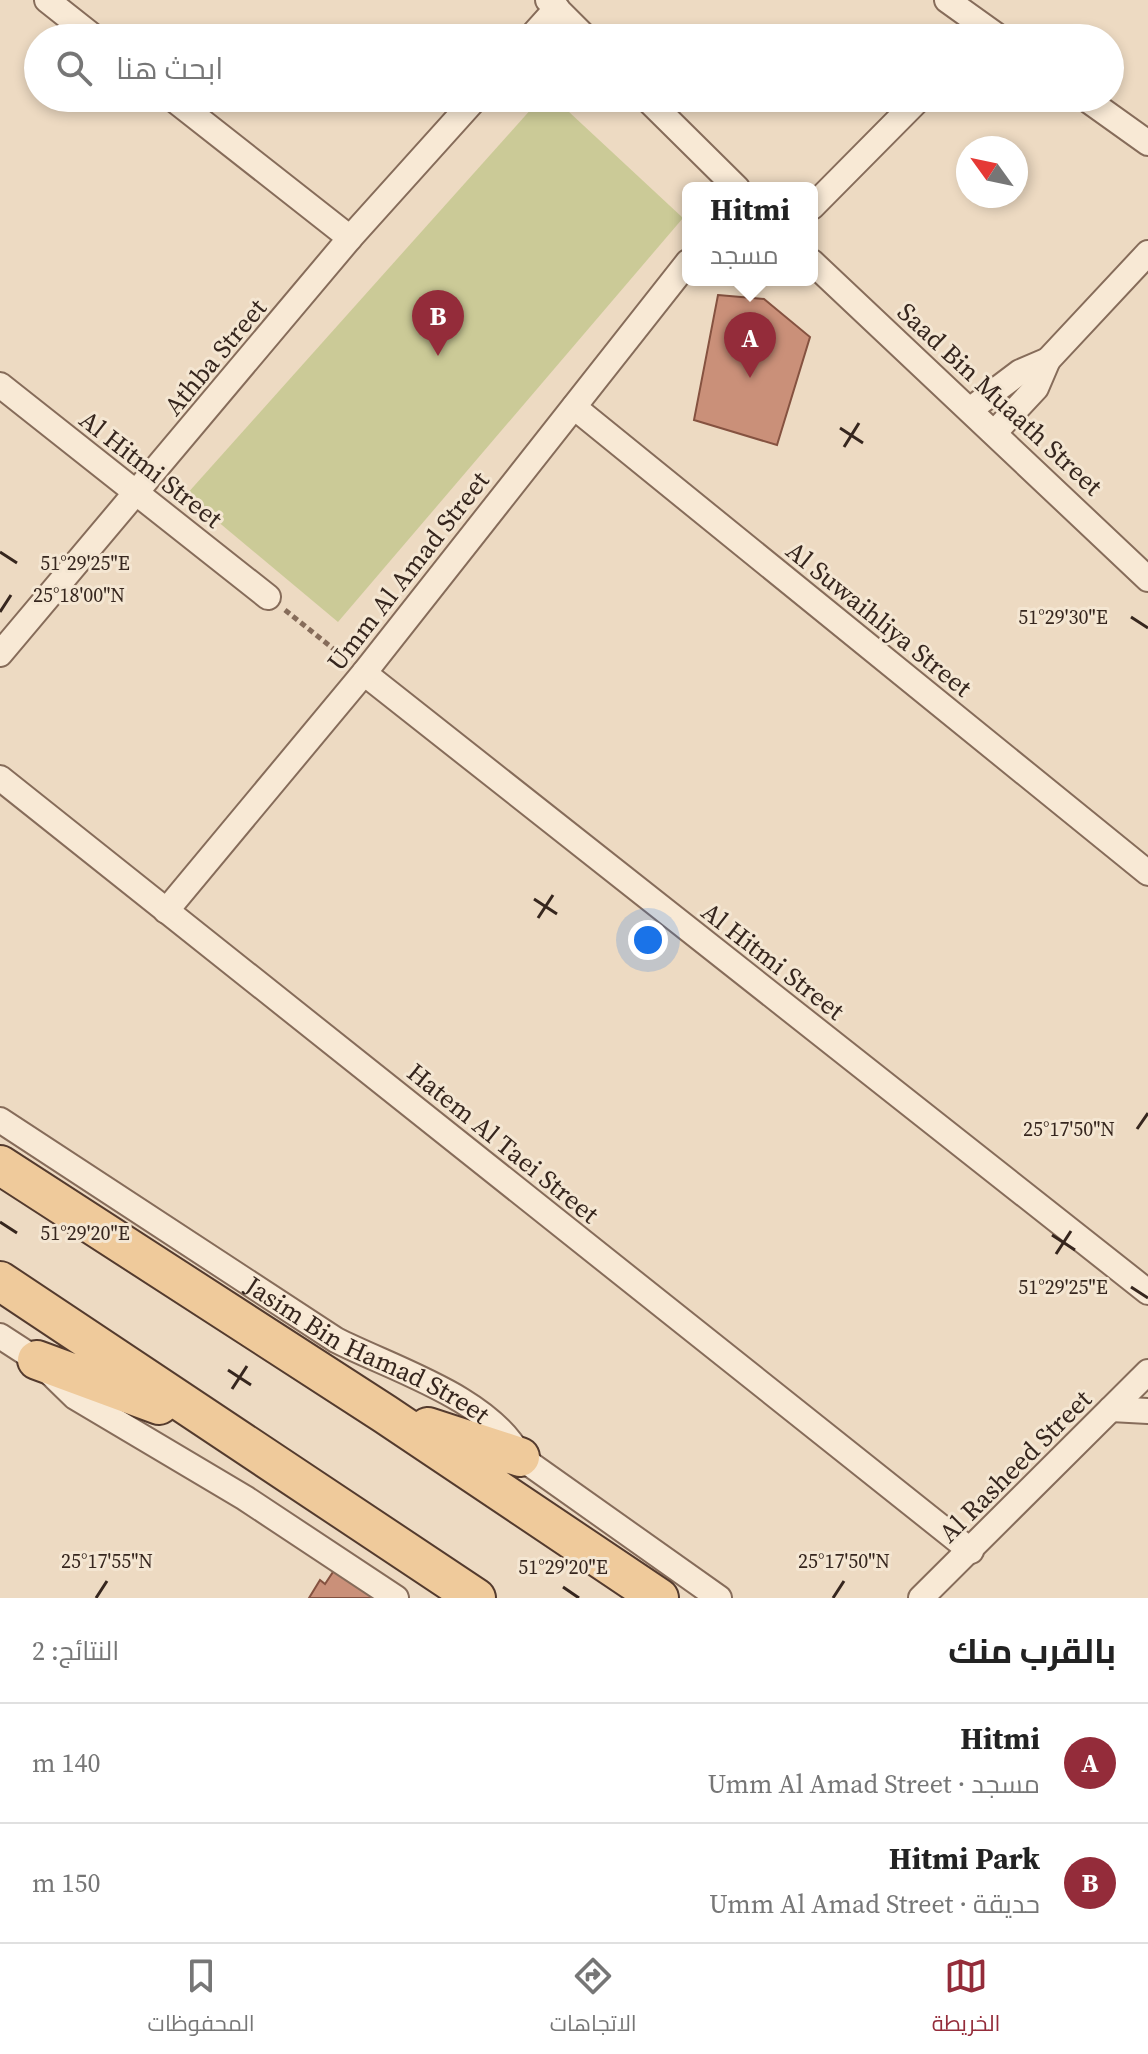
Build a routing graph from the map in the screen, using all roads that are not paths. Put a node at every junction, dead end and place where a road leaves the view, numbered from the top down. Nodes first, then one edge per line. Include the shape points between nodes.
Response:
1 (47, 0) edge
2 (947, 0) edge
3 (552, 4) edge
4 (77, 24) edge
5 (539, 24) edge
6 (572, 24) edge
7 (975, 24) edge
8 (190, 112) edge
9 (463, 112) edge
10 (660, 112) edge
11 (906, 112) edge
12 (1105, 112) edge
13 (1148, 143) edge
14 (731, 182) edge
15 (818, 201) edge
16 (350, 238) junction
17 (1148, 253) edge
18 (818, 268) edge
19 (682, 270) edge
20 (1048, 360) junction
21 (0, 385) edge
22 (574, 407) junction
23 (971, 409) junction
24 (995, 432) junction
25 (138, 495) junction
26 (1144, 568) edge
27 (268, 597) road end
28 (0, 654) edge
29 (364, 673) junction
30 (0, 779) edge
31 (1148, 873) edge
32 (166, 911) junction
33 (0, 1120) edge
34 (0, 1165) edge
35 (0, 1281) edge
36 (1148, 1292) edge
37 (0, 1336) edge
38 (37, 1360) junction
39 (1148, 1372) edge
40 (1111, 1409) junction
41 (1148, 1411) edge
42 (385, 1414) junction
43 (245, 1444) junction
44 (520, 1457) junction
45 (971, 1551) junction
46 (396, 1598) edge
47 (476, 1598) edge
48 (659, 1598) edge
49 (719, 1598) edge
50 (921, 1598) edge

1 - 4 street
2 - 7 street
3 - 5 street
3 - 6 street
8 - 16 street
9 - 16 street, Athba Street
10 - 14 street
11 - 15 street
12 - 13 street
16 - 25 street, Athba Street
17 - 20 street
18 - 23 street, Saad Bin Muaath Street
19 - 22 street, Umm Al Amad Street
20 - 23 street via 1020,372
20 - 24 street via 1036,388
21 - 25 street, Al Hitmi Street
22 - 29 street, Umm Al Amad Street
22 - 31 street, Al Suwaihliya Street
23 - 24 street, Saad Bin Muaath Street
24 - 26 street, Saad Bin Muaath Street
25 - 27 street, Al Hitmi Street
25 - 28 street, Athba Street
29 - 32 street, Umm Al Amad Street
29 - 36 street, Al Hitmi Street
30 - 32 street, Hatem Al Taei Street
32 - 45 street, Hatem Al Taei Street
33 - 44 street, Jasim Bin Hamad Street via 336,1340 416,1375 476,1412 504,1433
34 - 42 main road, Jasim Bin Hamad Street
35 - 43 main road
37 - 38 street
38 - 43 main road via 140,1396
38 - 46 street via 84,1403 245,1498
39 - 40 street, Al Rasheed Street
40 - 41 street
40 - 45 street, Al Rasheed Street
42 - 44 main road
42 - 48 main road, Jasim Bin Hamad Street
43 - 47 main road
44 - 49 street, Jasim Bin Hamad Street
45 - 50 street, Al Rasheed Street

